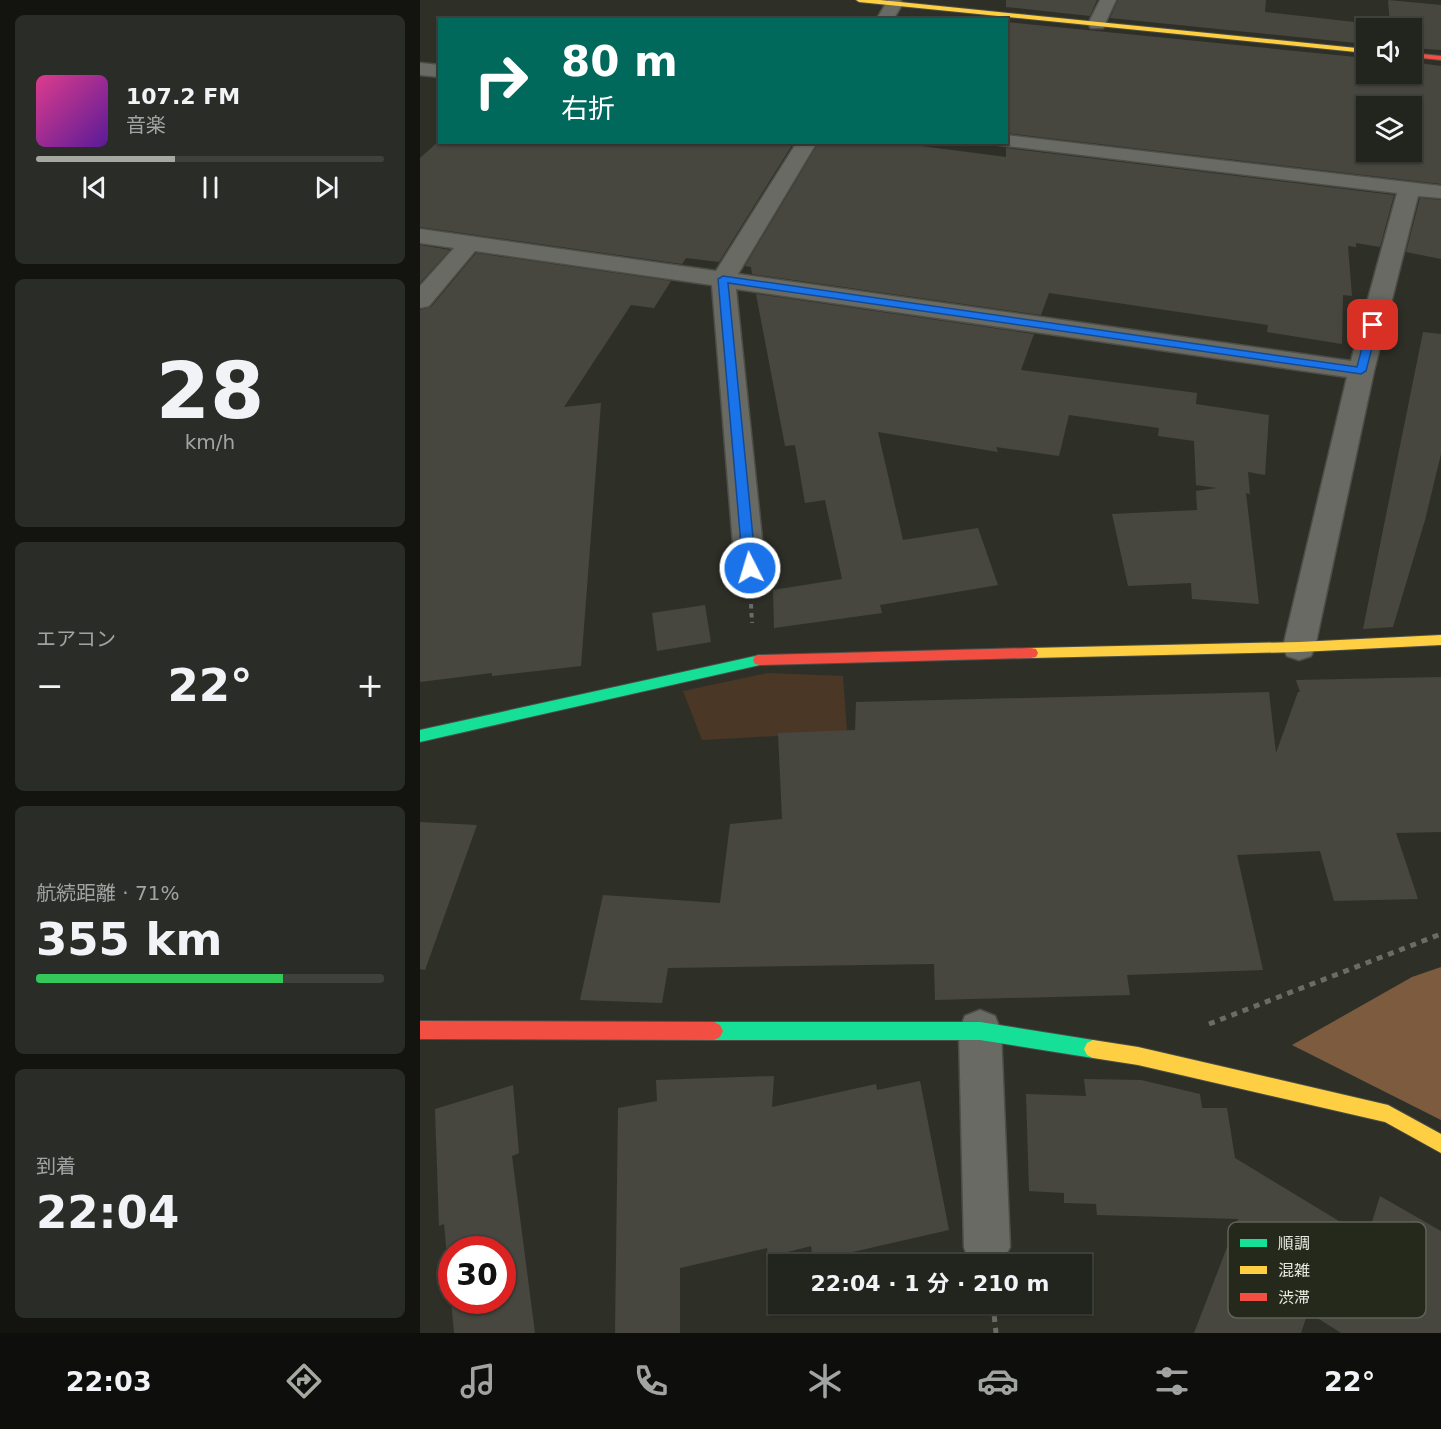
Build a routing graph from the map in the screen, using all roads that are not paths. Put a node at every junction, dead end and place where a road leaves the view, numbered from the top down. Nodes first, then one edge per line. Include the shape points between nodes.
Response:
1 (859, 0) edge
2 (1108, 0) edge
3 (894, 3) junction
4 (885, 18) edge
5 (1097, 24) junction
6 (1356, 50) edge
7 (1422, 57) edge
8 (1441, 58) edge
9 (420, 69) edge
10 (438, 71) edge
11 (1008, 141) edge
12 (806, 144) edge
13 (1409, 188) junction
14 (1441, 192) edge
15 (420, 236) edge
16 (469, 243) junction
17 (723, 279) junction
18 (420, 301) edge
19 (1361, 371) junction
20 (750, 568) road end
21 (1441, 640) edge
22 (1299, 647) junction
23 (420, 736) edge
24 (420, 1030) edge
25 (980, 1031) junction
26 (1441, 1144) edge
27 (987, 1247) dead end

1 - 3 street
2 - 5 street
3 - 4 street
3 - 5 street
5 - 6 street
7 - 8 street
9 - 10 street
11 - 13 street
12 - 17 street
13 - 14 street
13 - 19 street
15 - 16 street
16 - 17 street
16 - 18 street
17 - 19 street
17 - 20 street
19 - 22 street
21 - 22 street
22 - 23 street via 754,660
24 - 25 street
25 - 26 street via 1163,1062 1388,1114
25 - 27 street

